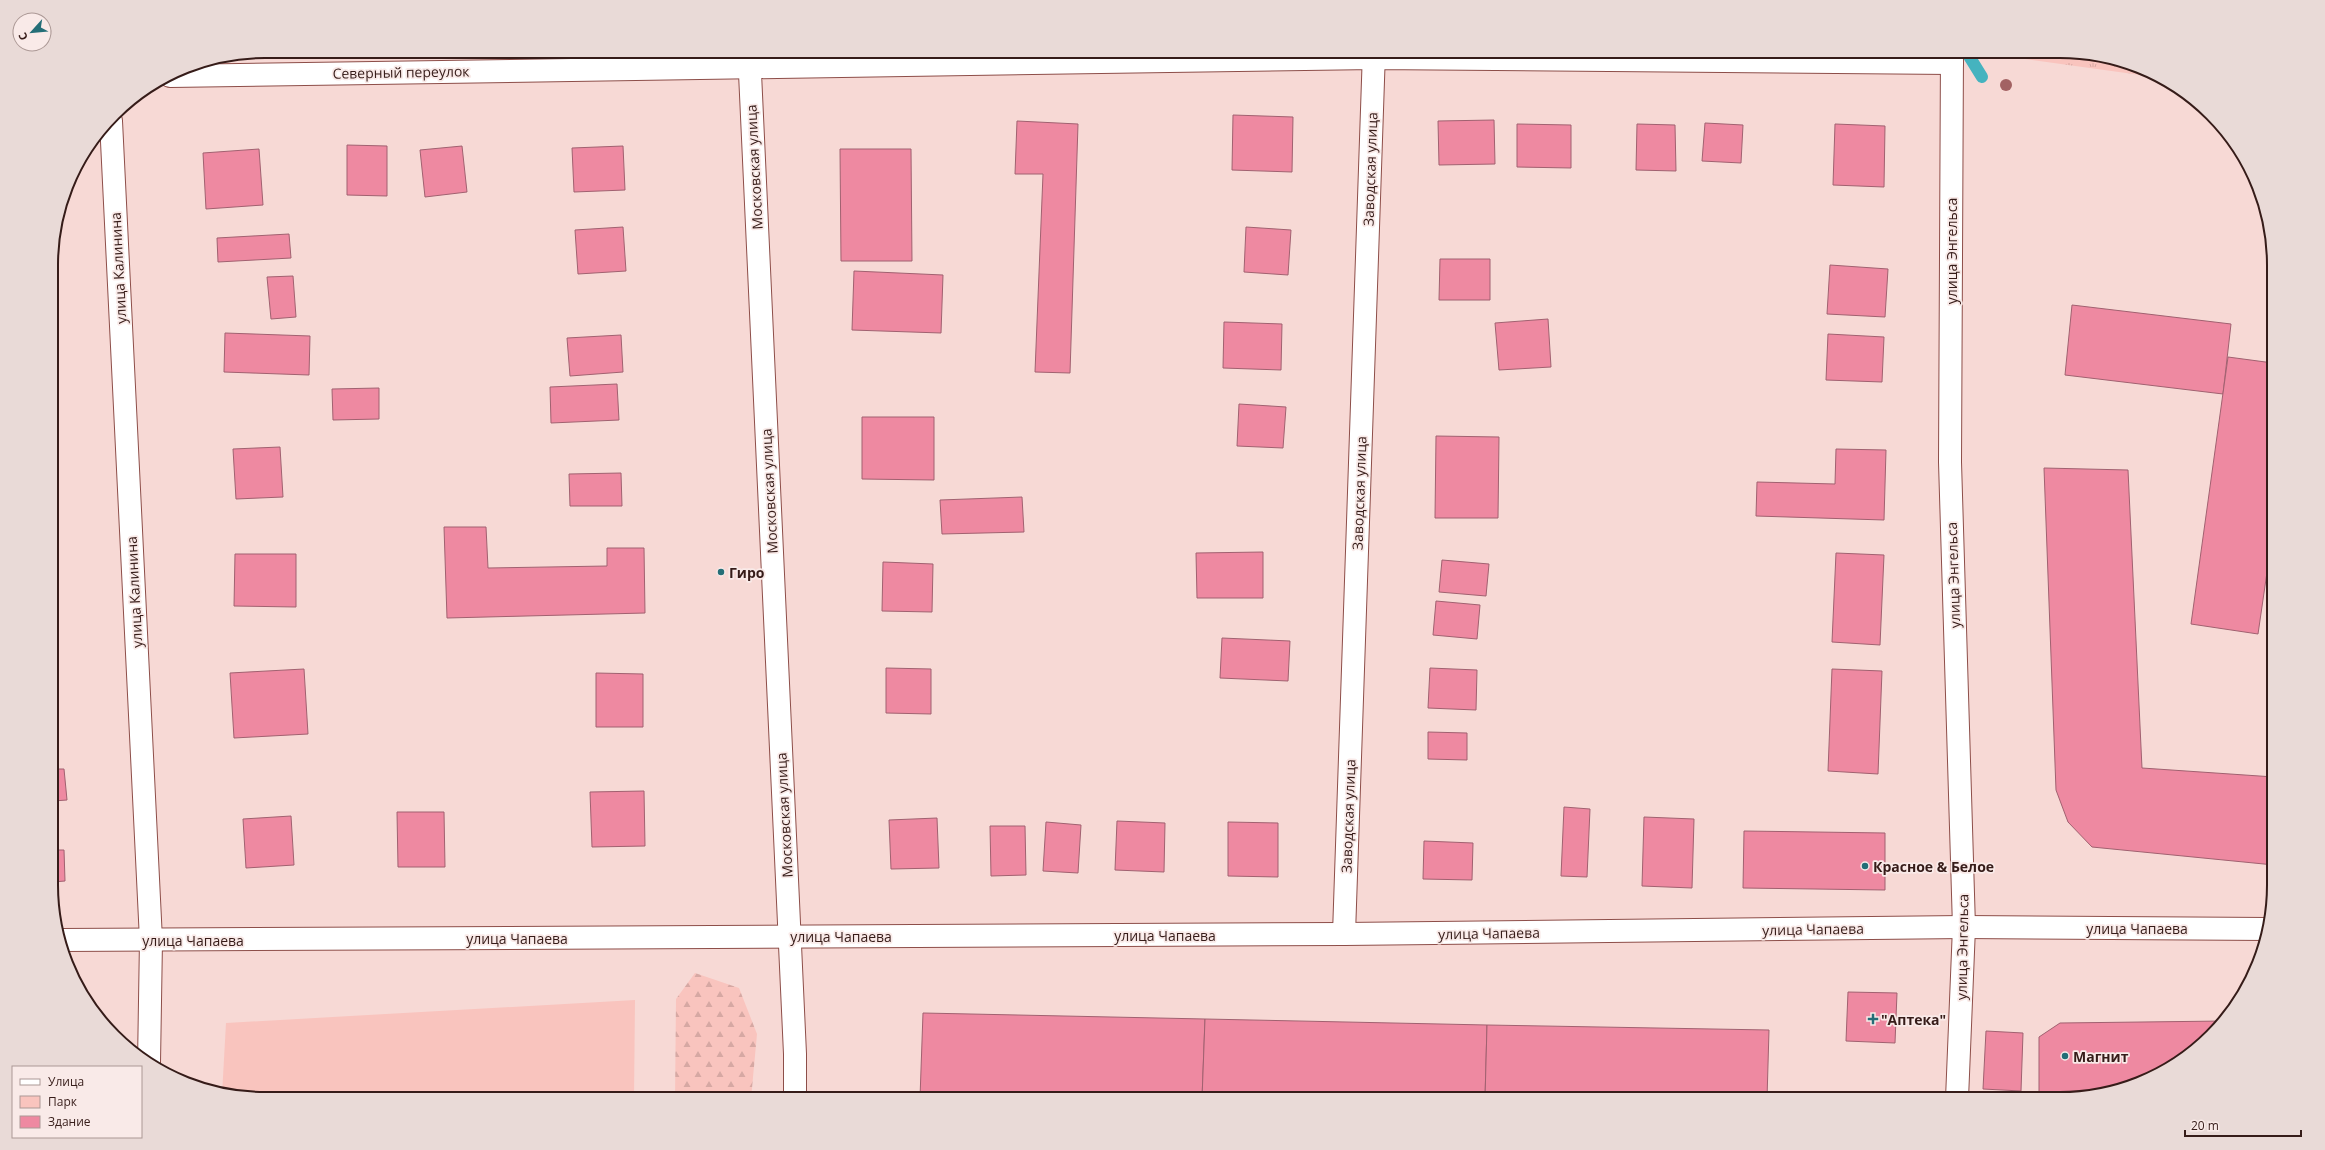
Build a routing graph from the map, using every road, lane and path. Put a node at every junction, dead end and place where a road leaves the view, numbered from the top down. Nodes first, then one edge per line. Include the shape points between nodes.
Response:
1 (874, 58) edge
2 (1374, 58) edge
3 (1952, 58) edge
4 (749, 59) edge
5 (182, 76) edge
6 (111, 126) edge
7 (1964, 927) junction
8 (2262, 929) edge
9 (1344, 934) junction
10 (790, 937) junction
11 (65, 940) edge
12 (151, 940) junction
13 (149, 1056) edge
14 (795, 1092) edge
15 (1957, 1092) edge

1 - 4 street, Северный переулок
2 - 9 street, Заводская улица
3 - 7 street, улица Энгельса via 1950,462
4 - 5 street, Северный переулок
4 - 10 street, Московская улица
6 - 12 street, улица Калинина
7 - 8 street, улица Чапаева
7 - 9 street, улица Чапаева
7 - 15 street, улица Энгельса
9 - 10 street, улица Чапаева
10 - 12 street, улица Чапаева
10 - 14 street, Московская улица
11 - 12 street, улица Чапаева
12 - 13 street, улица Калинина

